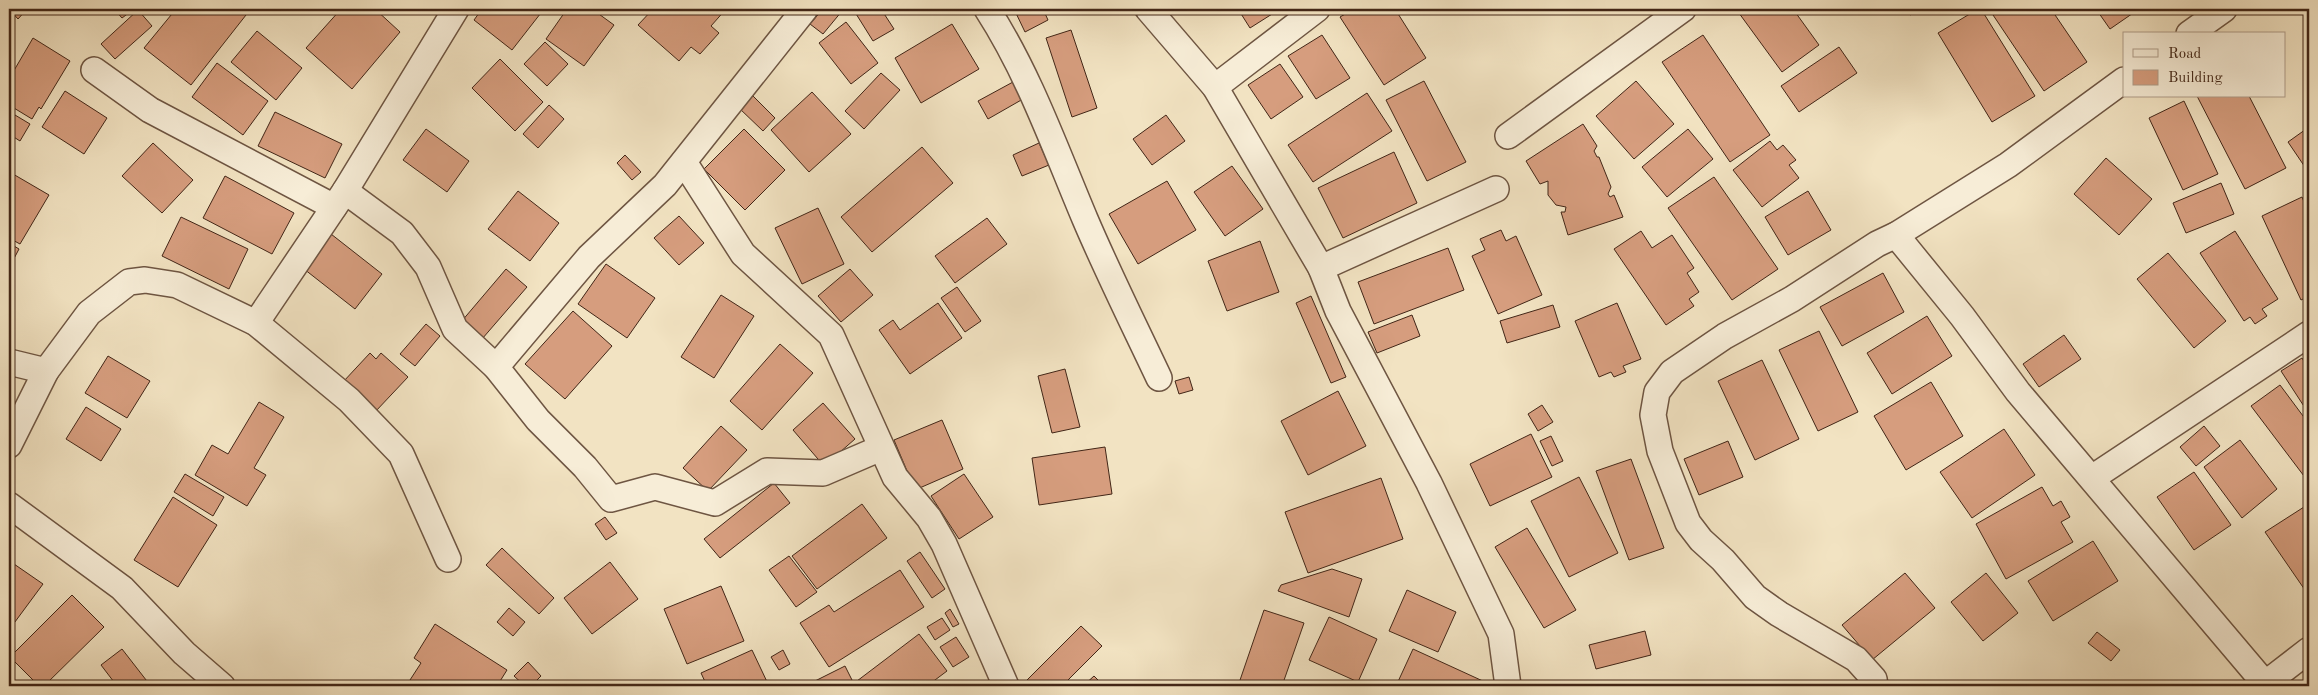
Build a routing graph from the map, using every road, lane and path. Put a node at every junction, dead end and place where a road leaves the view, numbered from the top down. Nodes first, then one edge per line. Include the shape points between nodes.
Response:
1 (456, 9) edge
2 (805, 9) edge
3 (987, 9) edge
4 (1148, 9) edge
5 (1317, 9) edge
6 (1683, 9) edge
7 (2224, 9) edge
8 (2192, 32) edge
9 (94, 70) dead end
10 (2123, 81) edge
11 (1215, 87) junction
12 (1508, 136) dead end
13 (684, 162) junction
14 (1496, 189) dead end
15 (339, 199) junction
16 (1896, 235) junction
17 (1321, 268) junction
18 (256, 323) junction
19 (2309, 334) edge
20 (9, 362) edge
21 (496, 367) junction
22 (46, 371) junction
23 (1159, 378) dead end
24 (9, 445) edge
25 (881, 448) junction
26 (2092, 478) junction
27 (9, 505) edge
28 (448, 560) dead end
29 (2309, 650) edge
30 (2266, 685) edge
31 (219, 686) edge
32 (1006, 686) edge
33 (1508, 686) edge
34 (1875, 686) edge

1 - 15 street
2 - 13 street
3 - 23 street via 1006,38 1057,149 1085,220
4 - 11 street
5 - 11 street
6 - 12 street
7 - 8 street
9 - 15 street via 150,110
10 - 16 street via 2008,165
11 - 17 street
13 - 21 street via 665,185 589,256
13 - 25 street via 743,254 831,335
14 - 17 street
15 - 18 street
15 - 21 street via 402,233 428,267 454,329
16 - 26 street via 2018,392
16 - 34 street via 1725,336 1672,372 1657,392 1653,416 1660,451 1688,523 1701,540 1754,597 1856,660 1874,679
17 - 33 street via 1338,312 1429,483 1501,634
18 - 22 street via 177,286 145,280 129,282 89,313
18 - 28 street via 349,400 401,454
19 - 26 street
20 - 22 street
21 - 25 street via 538,420 585,467 611,499 656,488 715,503 766,471 823,473
22 - 24 street
25 - 32 street via 895,477 929,518 944,544
26 - 30 street
27 - 31 street via 122,588
29 - 30 street

